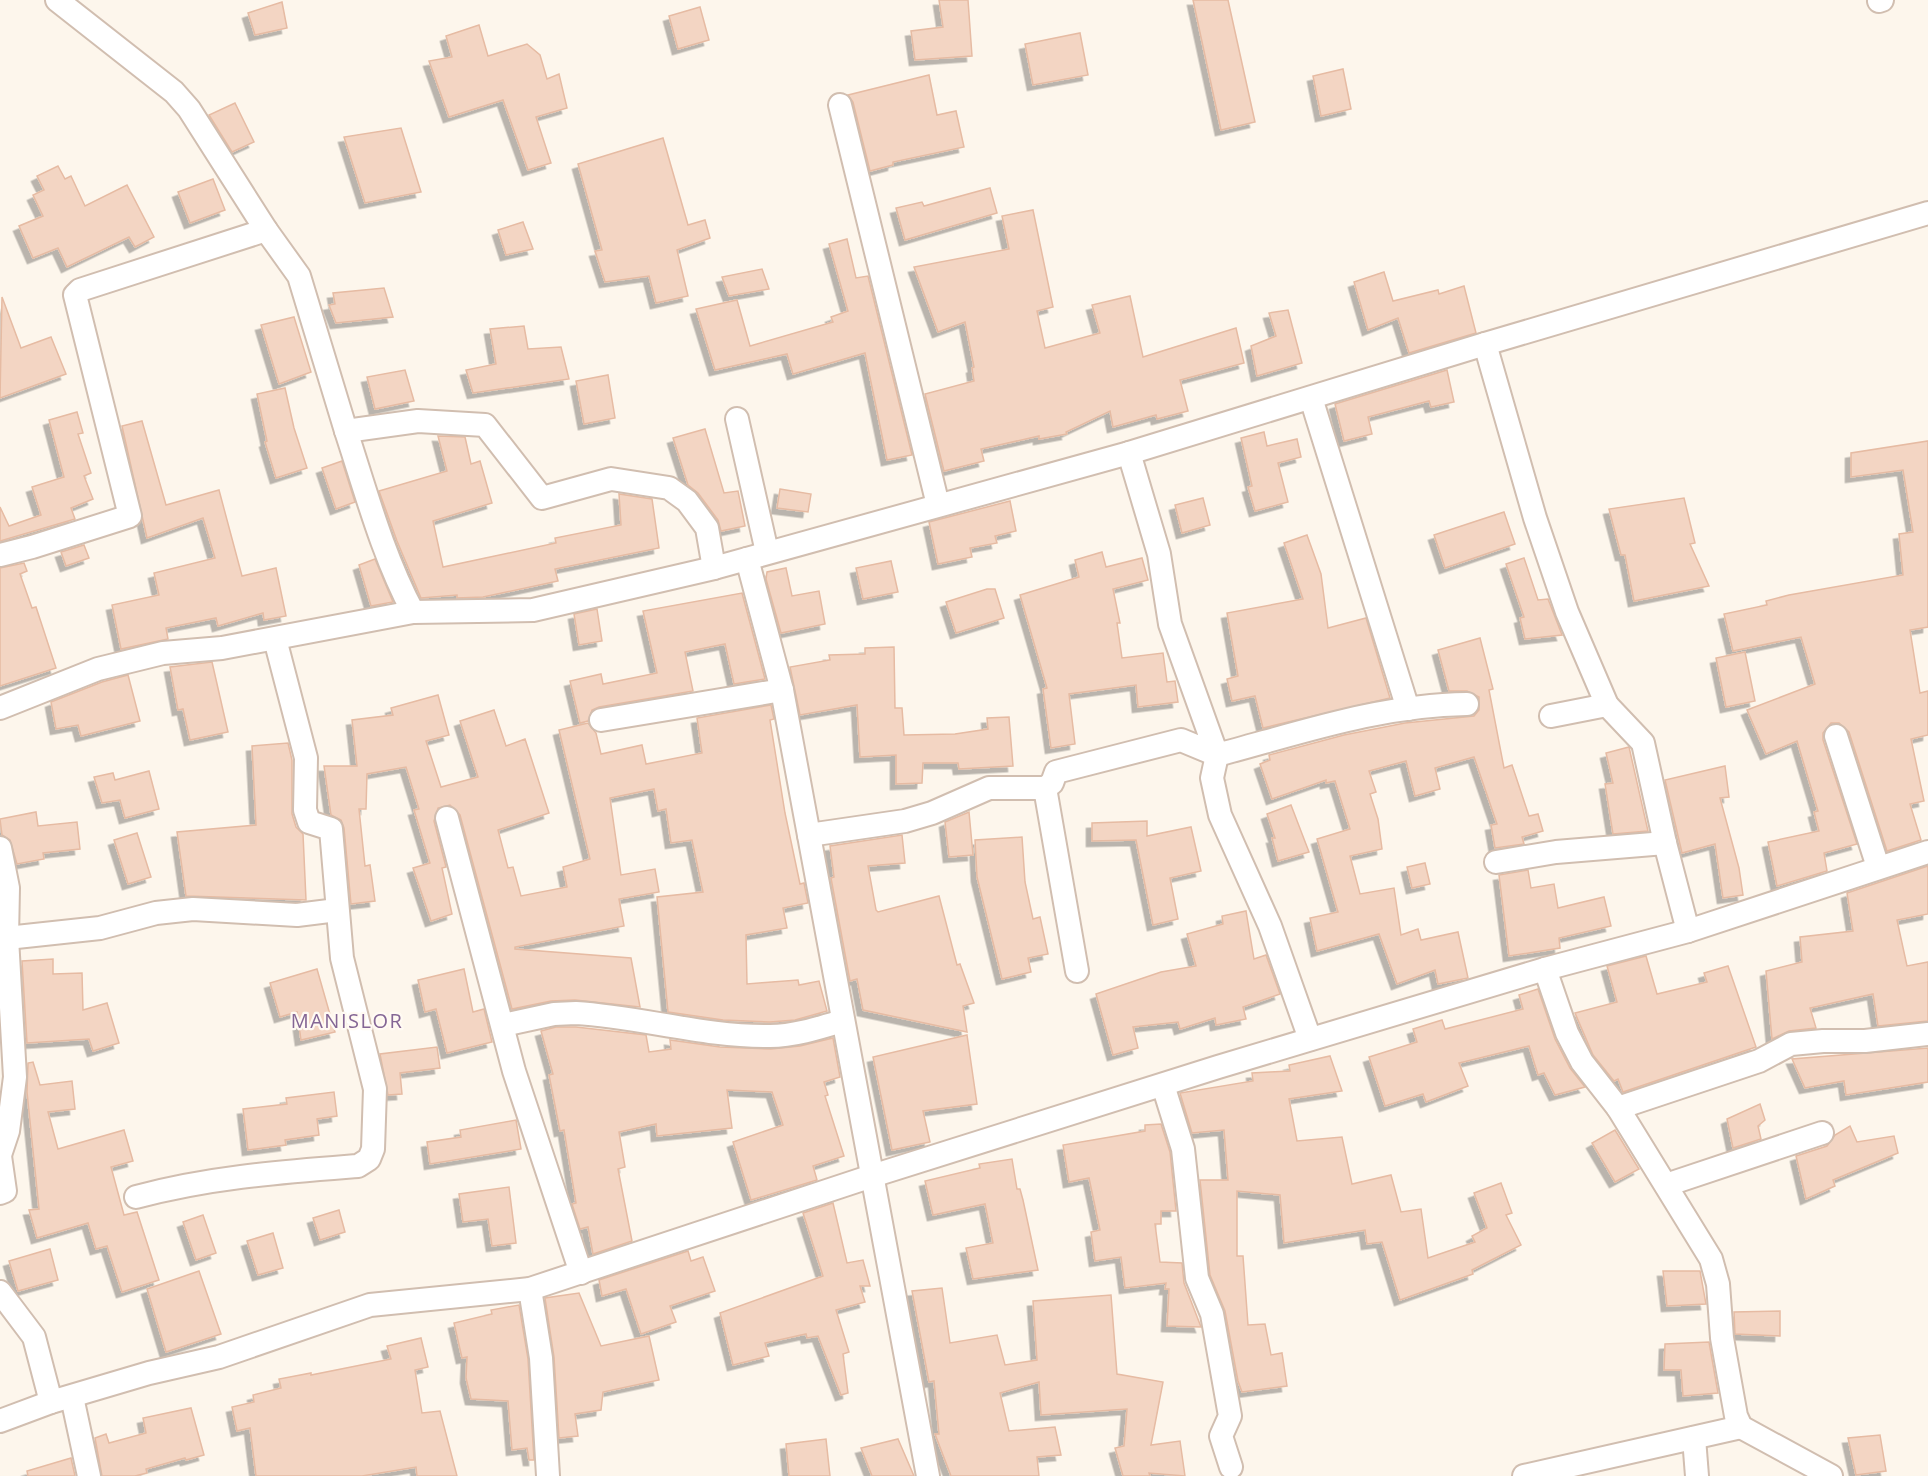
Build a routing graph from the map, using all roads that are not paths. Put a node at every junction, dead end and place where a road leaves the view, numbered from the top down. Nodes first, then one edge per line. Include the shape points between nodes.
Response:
1 (57, 0) edge
2 (840, 105) dead end
3 (1928, 213) edge
4 (266, 230) junction
5 (1485, 344) junction
6 (1311, 398) junction
7 (737, 419) dead end
8 (346, 431) junction
9 (1129, 453) junction
10 (938, 505) junction
11 (0, 555) edge
12 (757, 555) junction
13 (714, 568) junction
14 (413, 612) junction
15 (275, 639) junction
16 (782, 690) junction
17 (1467, 704) dead end
18 (1607, 705) junction
19 (0, 708) edge
20 (1408, 709) junction
21 (1551, 716) dead end
22 (601, 720) dead end
23 (1836, 735) dead end
24 (1217, 754) junction
25 (1045, 788) junction
26 (447, 818) dead end
27 (808, 835) junction
28 (1665, 843) junction
29 (0, 848) edge
30 (1928, 852) edge
31 (1496, 862) dead end
32 (1878, 867) junction
33 (4, 888) edge
34 (337, 910) junction
35 (1688, 931) junction
36 (7, 938) junction
37 (1545, 969) junction
38 (1077, 971) dead end
39 (842, 1021) junction
40 (503, 1025) junction
41 (1928, 1034) edge
42 (1310, 1039) junction
43 (1162, 1085) junction
44 (1618, 1108) junction
45 (1822, 1133) dead end
46 (0, 1155) edge
47 (872, 1176) junction
48 (1666, 1185) junction
49 (0, 1193) edge
50 (136, 1197) dead end
51 (581, 1273) junction
52 (530, 1289) junction
53 (0, 1292) edge
54 (61, 1400) junction
55 (0, 1421) edge
56 (1740, 1427) junction
57 (1694, 1438) junction
58 (1231, 1467) dead end
59 (89, 1476) edge
60 (548, 1476) edge
61 (928, 1476) edge
62 (1524, 1476) edge
63 (1697, 1476) edge
64 (1831, 1476) edge

1 - 4 street via 174,92 189,109
2 - 10 street
3 - 5 street
4 - 8 street via 299,276
4 - 11 street via 80,290 75,295 129,516
5 - 6 street
5 - 18 street via 1542,539 1567,612
6 - 9 street
6 - 20 street
7 - 12 street
8 - 13 street via 418,421 485,425 542,498 611,479 669,488 687,501 707,528
8 - 14 street via 380,534
9 - 10 street
9 - 24 street via 1159,554 1170,624
10 - 12 street
12 - 13 street
12 - 16 street
13 - 14 street via 533,610
14 - 15 street
15 - 19 street via 163,653 98,669
15 - 34 street via 306,758 305,810 309,822 331,830
16 - 22 street
16 - 27 street
17 - 20 street
18 - 21 street
18 - 28 street via 1643,743
20 - 24 street via 1340,720
23 - 32 street
24 - 25 street via 1181,740 1056,772
24 - 42 street via 1212,778 1220,815 1270,926
25 - 27 street via 989,789 904,821
25 - 38 street
26 - 40 street
27 - 39 street
28 - 31 street via 1556,852
28 - 35 street
29 - 33 street
30 - 32 street
32 - 35 street
33 - 36 street
34 - 36 street via 297,915 193,909 156,913 100,928
34 - 50 street via 342,958 375,1089 374,1149 369,1160 358,1166 241,1175 184,1184
35 - 37 street
36 - 46 street via 15,1077 8,1131
37 - 42 street
37 - 44 street via 1572,1043
39 - 40 street via 771,1036 576,1013
39 - 47 street
40 - 51 street via 514,1071
41 - 44 street via 1791,1044 1759,1061
42 - 43 street
43 - 47 street
43 - 58 street via 1183,1149 1197,1278 1212,1314 1230,1416 1221,1436
44 - 48 street
45 - 48 street
46 - 49 street via 5,1191
47 - 51 street
47 - 61 street
48 - 56 street via 1711,1259
51 - 52 street
52 - 54 street via 370,1305 219,1357
52 - 60 street via 541,1358
53 - 54 street via 34,1337
54 - 55 street
54 - 59 street
56 - 57 street
56 - 64 street
57 - 62 street
57 - 63 street

